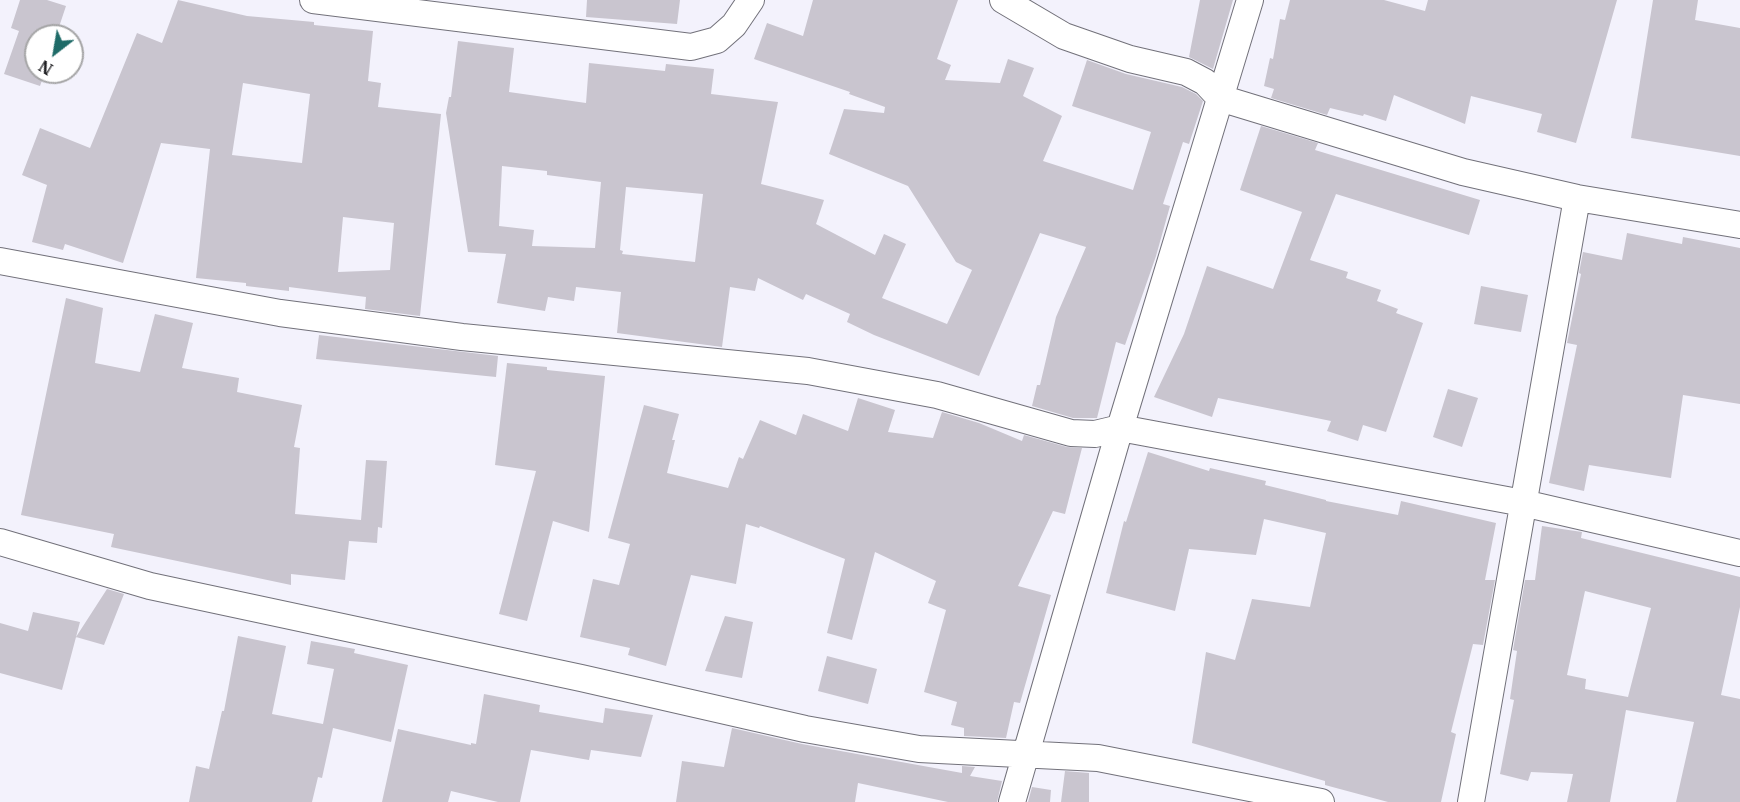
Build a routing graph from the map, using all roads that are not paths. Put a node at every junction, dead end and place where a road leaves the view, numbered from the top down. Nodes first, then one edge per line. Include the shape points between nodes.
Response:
1 (313, 0) edge
2 (751, 0) edge
3 (1003, 0) edge
4 (1250, 0) edge
5 (1220, 98) junction
6 (1577, 198) junction
7 (1740, 225) edge
8 (0, 261) edge
9 (1120, 428) junction
10 (1523, 503) junction
11 (0, 542) edge
12 (1740, 553) edge
13 (1027, 755) junction
14 (1012, 802) edge
15 (1321, 802) edge
16 (1471, 802) edge

1 - 2 street via 691,47 717,40 734,25
3 - 5 street via 1064,36 1130,59 1186,72 1205,82
4 - 5 street
5 - 6 street via 1463,172
5 - 9 street
6 - 7 street
6 - 10 street
8 - 9 street via 280,313 462,337 808,371 938,395 1071,433 1095,434
9 - 10 street
9 - 13 street
10 - 12 street
10 - 16 street
11 - 13 street via 150,586 805,729 920,749
13 - 14 street
13 - 15 street via 1098,758

